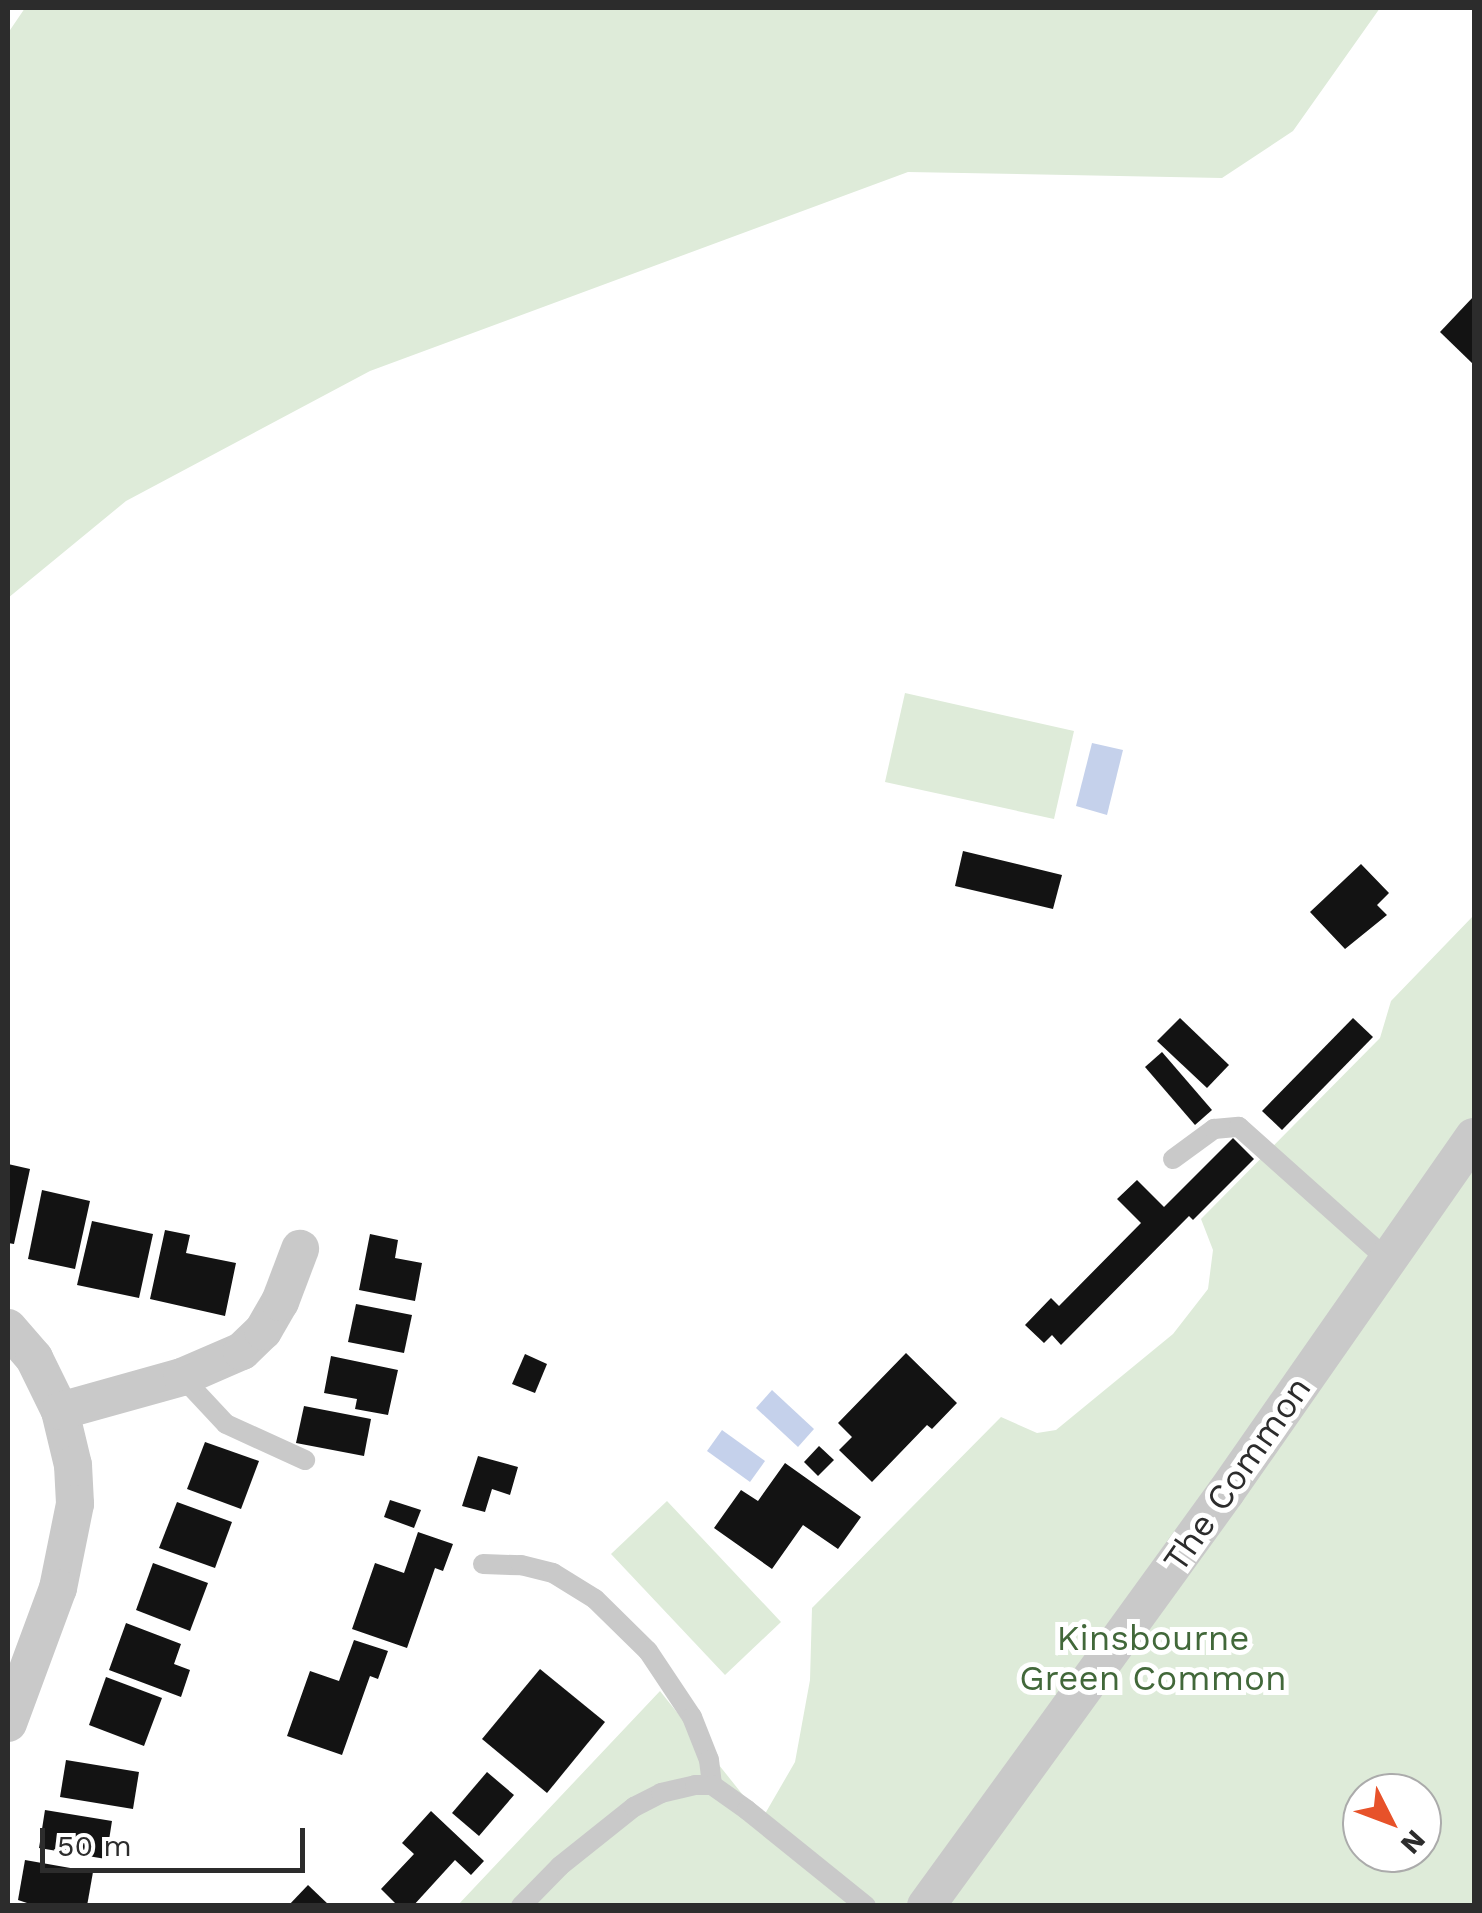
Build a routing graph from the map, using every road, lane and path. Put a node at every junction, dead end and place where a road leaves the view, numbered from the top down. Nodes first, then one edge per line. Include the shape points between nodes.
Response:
1 (1474, 1138) edge
2 (1173, 1159) dead end
3 (300, 1249) dead end
4 (1388, 1260) junction
5 (8, 1328) edge
6 (182, 1377) junction
7 (60, 1411) junction
8 (305, 1460) dead end
9 (483, 1564) dead end
10 (8, 1722) edge
11 (712, 1785) junction
12 (520, 1906) edge
13 (866, 1906) edge
14 (926, 1906) edge

1 - 4 street, The Common
2 - 4 lane via 1214,1129 1239,1126
3 - 6 street via 263,1330 242,1351
4 - 14 street, The Common
5 - 7 street via 34,1358
6 - 7 street
6 - 8 lane via 226,1424
7 - 10 street via 73,1465 69,1544
9 - 11 lane via 553,1573 595,1599 648,1651 692,1716
11 - 12 lane via 661,1793 634,1807
11 - 13 lane

